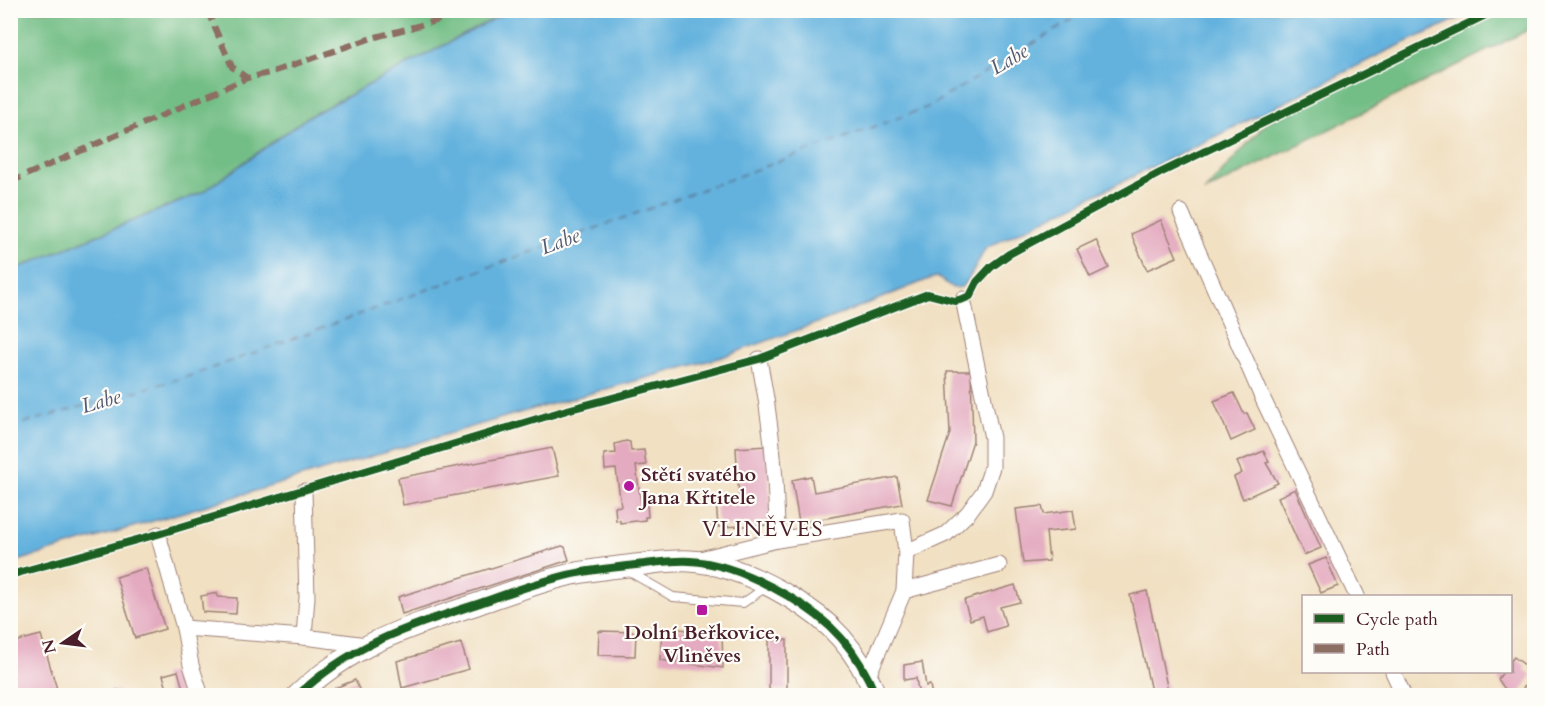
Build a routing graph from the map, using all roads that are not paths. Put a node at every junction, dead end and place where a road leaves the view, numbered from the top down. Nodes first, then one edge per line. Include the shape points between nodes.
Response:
1 (1181, 212) dead end
2 (963, 300) dead end
3 (759, 359) dead end
4 (304, 490) dead end
5 (158, 534) dead end
6 (777, 540) junction
7 (906, 552) junction
8 (691, 561) junction
9 (999, 565) dead end
10 (622, 567) junction
11 (768, 585) junction
12 (904, 591) junction
13 (1356, 595) edge
14 (184, 628) junction
15 (304, 638) junction
16 (367, 645) junction
17 (1393, 673) edge
18 (868, 676) junction
19 (201, 696) edge
20 (297, 696) edge
21 (876, 696) edge
22 (1404, 696) edge

1 - 13 street via 1262,398
2 - 7 street via 992,438 992,467 984,491 968,513 946,534
3 - 6 street via 777,486
4 - 15 street
5 - 14 street
6 - 7 street via 902,520
6 - 8 street
7 - 12 street
8 - 10 street
8 - 11 street via 728,568
9 - 12 street
10 - 11 lane via 673,597 743,603
10 - 16 street via 565,575 532,585 399,630
11 - 18 street via 832,626
12 - 18 street
14 - 15 street
14 - 19 street
15 - 16 street
16 - 20 street
17 - 22 street
18 - 21 street

